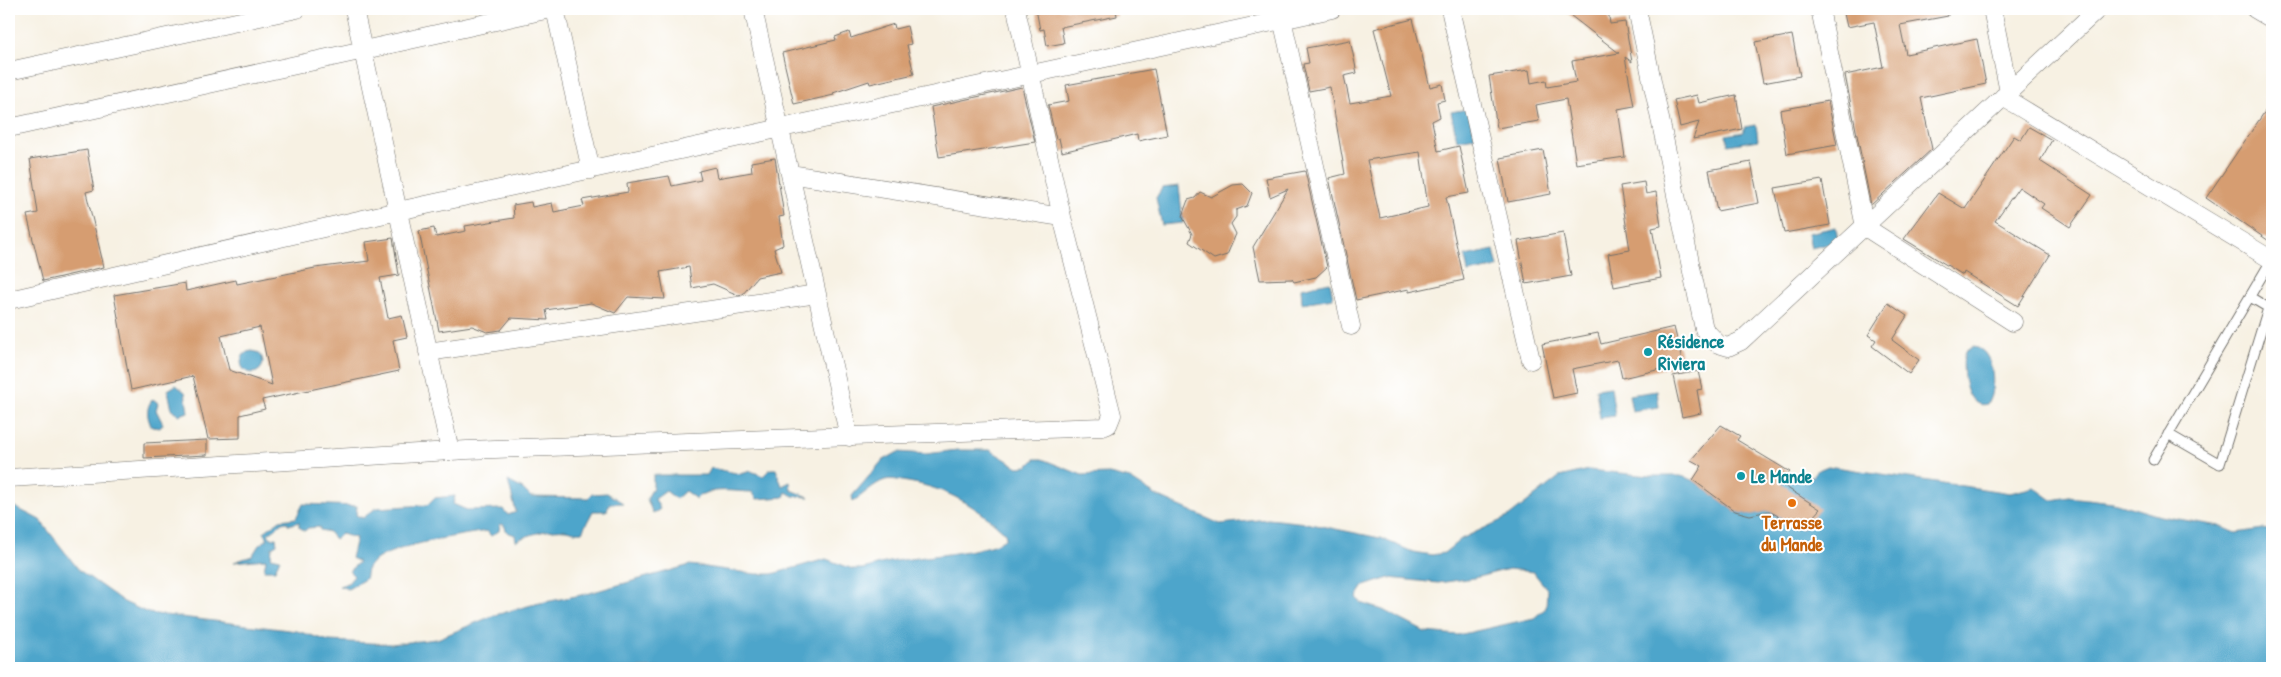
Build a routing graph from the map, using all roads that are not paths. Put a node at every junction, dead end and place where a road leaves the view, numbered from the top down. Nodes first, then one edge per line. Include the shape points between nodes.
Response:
1 (297, 9) edge
2 (354, 9) edge
3 (550, 9) edge
4 (555, 9) edge
5 (753, 9) edge
6 (1016, 9) edge
7 (1332, 9) edge
8 (1450, 9) edge
9 (1637, 9) edge
10 (1820, 9) edge
11 (1992, 9) edge
12 (2098, 9) edge
13 (2255, 9) edge
14 (1282, 19) junction
15 (2272, 19) edge
16 (363, 50) junction
17 (9, 71) edge
18 (1030, 73) junction
19 (2006, 94) junction
20 (9, 128) edge
21 (780, 130) junction
22 (590, 170) junction
23 (790, 174) junction
24 (398, 211) junction
25 (1062, 218) junction
26 (1865, 227) junction
27 (2272, 260) edge
28 (817, 294) junction
29 (2250, 297) junction
30 (9, 300) edge
31 (2270, 309) edge
32 (2013, 322) dead end
33 (1351, 326) dead end
34 (428, 352) junction
35 (1531, 360) dead end
36 (2168, 434) junction
37 (849, 437) junction
38 (450, 451) junction
39 (2153, 460) dead end
40 (9, 478) edge

1 - 17 street
2 - 16 street
3 - 16 street
4 - 22 street
5 - 21 street
6 - 18 street
7 - 14 street
8 - 35 street
9 - 26 street via 1704,329 1711,338 1728,347 1741,341
10 - 26 street
11 - 19 street
12 - 19 street
13 - 15 street
14 - 18 street
14 - 33 street
16 - 20 street
16 - 24 street
18 - 21 street
18 - 25 street
19 - 26 street
19 - 27 street
21 - 22 street
21 - 23 street
22 - 24 street
23 - 25 street
23 - 28 street
24 - 30 street
24 - 34 street
25 - 37 street via 1112,415 1108,425
26 - 32 street
27 - 29 lane
28 - 34 street
28 - 37 street
29 - 31 lane
29 - 36 lane
31 - 36 lane via 2220,464
34 - 38 street
36 - 39 lane
37 - 38 street
38 - 40 street

